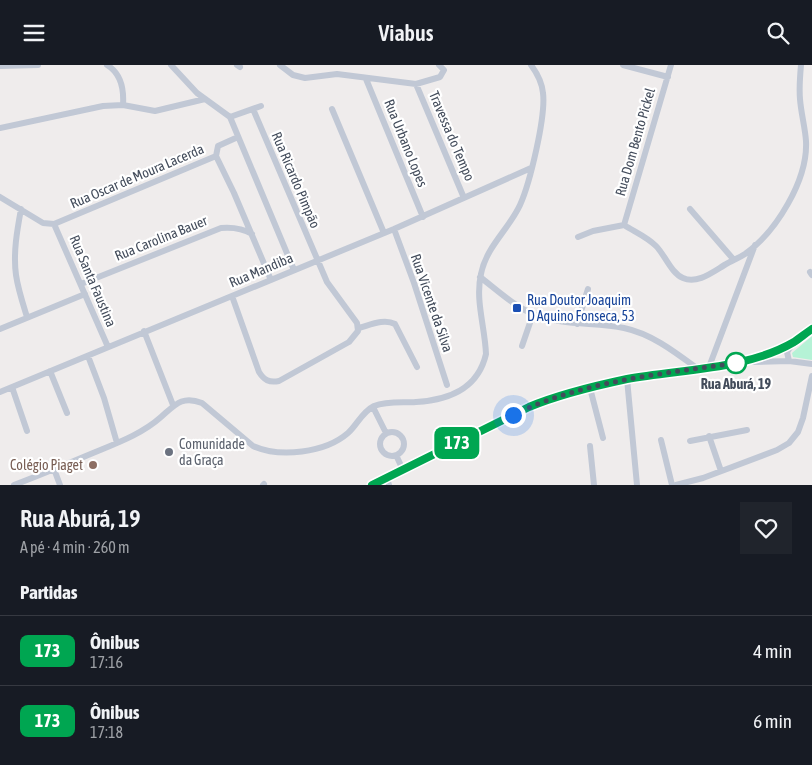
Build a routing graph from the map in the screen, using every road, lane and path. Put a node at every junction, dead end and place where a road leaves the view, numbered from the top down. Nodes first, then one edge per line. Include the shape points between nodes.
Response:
1 (38, 65) edge
2 (107, 65) edge
3 (171, 65) edge
4 (280, 65) edge
5 (531, 65) edge
6 (624, 65) edge
7 (671, 65) edge
8 (801, 65) edge
9 (440, 66) edge
10 (0, 67) edge
11 (668, 77) junction
12 (366, 79) junction
13 (416, 84) junction
14 (205, 99) junction
15 (123, 105) junction
16 (261, 106) dead end
17 (253, 109) junction
18 (332, 109) dead end
19 (230, 117) junction
20 (0, 128) edge
21 (238, 137) junction
22 (216, 156) junction
23 (531, 168) junction
24 (0, 197) edge
25 (464, 198) junction
26 (21, 209) junction
27 (690, 209) dead end
28 (423, 217) junction
29 (54, 224) junction
30 (624, 225) junction
31 (394, 229) junction
32 (384, 233) junction
33 (252, 234) junction
34 (578, 237) dead end
35 (756, 244) junction
36 (734, 260) junction
37 (317, 261) junction
38 (294, 270) junction
39 (480, 277) junction
40 (271, 280) junction
41 (81, 284) junction
42 (588, 289) dead end
43 (85, 293) junction
44 (232, 296) junction
45 (533, 314) junction
46 (28, 317) junction
47 (577, 323) junction
48 (359, 328) junction
49 (0, 329) edge
50 (812, 329) edge
51 (144, 331) junction
52 (794, 342) junction
53 (522, 346) dead end
54 (108, 347) junction
55 (88, 356) junction
56 (789, 361) junction
57 (742, 362) junction
58 (812, 364) edge
59 (417, 367) dead end
60 (709, 367) junction
61 (698, 369) junction
62 (50, 371) junction
63 (812, 376) edge
64 (627, 379) junction
65 (447, 385) dead end
66 (12, 387) junction
67 (590, 388) junction
68 (0, 392) edge
69 (173, 405) junction
70 (372, 407) junction
71 (67, 413) dead end
72 (747, 430) dead end
73 (27, 431) dead end
74 (386, 433) junction
75 (709, 436) junction
76 (603, 438) dead end
77 (661, 440) dead end
78 (690, 441) dead end
79 (118, 443) junction
80 (590, 446) dead end
81 (396, 455) junction
82 (54, 469) junction
83 (402, 470) junction
84 (721, 471) junction
85 (387, 478) junction
86 (704, 482) edge
87 (14, 485) edge
88 (60, 485) edge
89 (372, 485) edge
90 (389, 485) edge
91 (594, 485) edge
92 (637, 485) edge
93 (672, 485) edge
94 (676, 485) edge

1 - 10 street
2 - 15 street via 118,76
3 - 14 street
4 - 12 street via 298,77 337,74
5 - 23 street via 544,99
6 - 11 street
7 - 11 street, Rua Dom Bento Pickel
8 - 35 street via 800,101 806,142 798,185 781,216
9 - 13 street via 443,73 440,77
11 - 30 street, Rua Dom Bento Pickel
12 - 13 street
12 - 28 street, Rua Urbano Lopes
13 - 25 street, Travessa do Tempo
14 - 15 street via 155,111
14 - 19 street
15 - 20 street via 103,106
16 - 17 street
17 - 19 street
17 - 37 street, Rua Ricardo Pimpão
18 - 32 street
19 - 21 street
21 - 22 street via 218,146
21 - 38 street
22 - 29 street, Rua Oscar de Moura Lacerda
22 - 33 street, Rua Oscar de Moura Lacerda
23 - 25 street, Rua Mandiba
23 - 39 street via 521,204 493,246
24 - 26 street
25 - 28 street, Rua Mandiba
26 - 29 street via 43,223
26 - 46 street via 15,269
27 - 36 street
28 - 31 street, Rua Mandiba
29 - 41 street, Rua Santa Faustina
30 - 34 street
30 - 36 street via 656,246 677,275 683,278 702,278
31 - 32 street, Rua Mandiba
31 - 65 street, Rua Vicente da Silva
32 - 37 street, Rua Mandiba
33 - 40 street, Rua Oscar de Moura Lacerda
33 - 41 street, Rua Carolina Bauer via 244,229 221,228
35 - 36 street
35 - 60 street
37 - 38 street, Rua Mandiba
37 - 48 street, Rua Ricardo Pimpão via 330,287
38 - 40 street, Rua Mandiba
39 - 45 street
39 - 70 street via 486,354 477,375 450,396
40 - 44 street, Rua Mandiba
41 - 43 street, Rua Santa Faustina
42 - 47 street
43 - 46 street
43 - 54 street, Rua Santa Faustina
44 - 48 street via 259,372 268,381 279,381 349,342
44 - 51 street, Rua Mandiba
45 - 47 street
45 - 53 street
46 - 49 street
47 - 61 street via 634,331 657,341
48 - 59 street via 392,322
50 - 52 street
51 - 54 street, Rua Mandiba
51 - 69 street
52 - 56 street via 787,352
52 - 57 street
54 - 55 street, Rua Mandiba
55 - 62 street, Rua Mandiba
55 - 79 street
56 - 57 street
56 - 58 street
57 - 60 street
60 - 61 street
61 - 64 street
62 - 66 street, Rua Mandiba
62 - 71 street
63 - 84 street via 803,418 792,441
64 - 67 street
64 - 92 street
66 - 68 street, Rua Mandiba
66 - 73 street
67 - 76 street
67 - 83 street via 529,407
69 - 70 street via 184,400 195,401 210,409 259,449 285,451 310,449 338,441
69 - 79 street via 145,429
70 - 74 street
72 - 75 street
74 - 81 street via 381,438 381,449 386,454
74 - 81 street via 402,437 403,447
75 - 78 street
75 - 84 street
77 - 93 street
79 - 82 street
80 - 91 street
81 - 83 street
82 - 87 street
82 - 88 street
83 - 85 street
84 - 86 street
85 - 89 street
85 - 90 street
86 - 94 street

